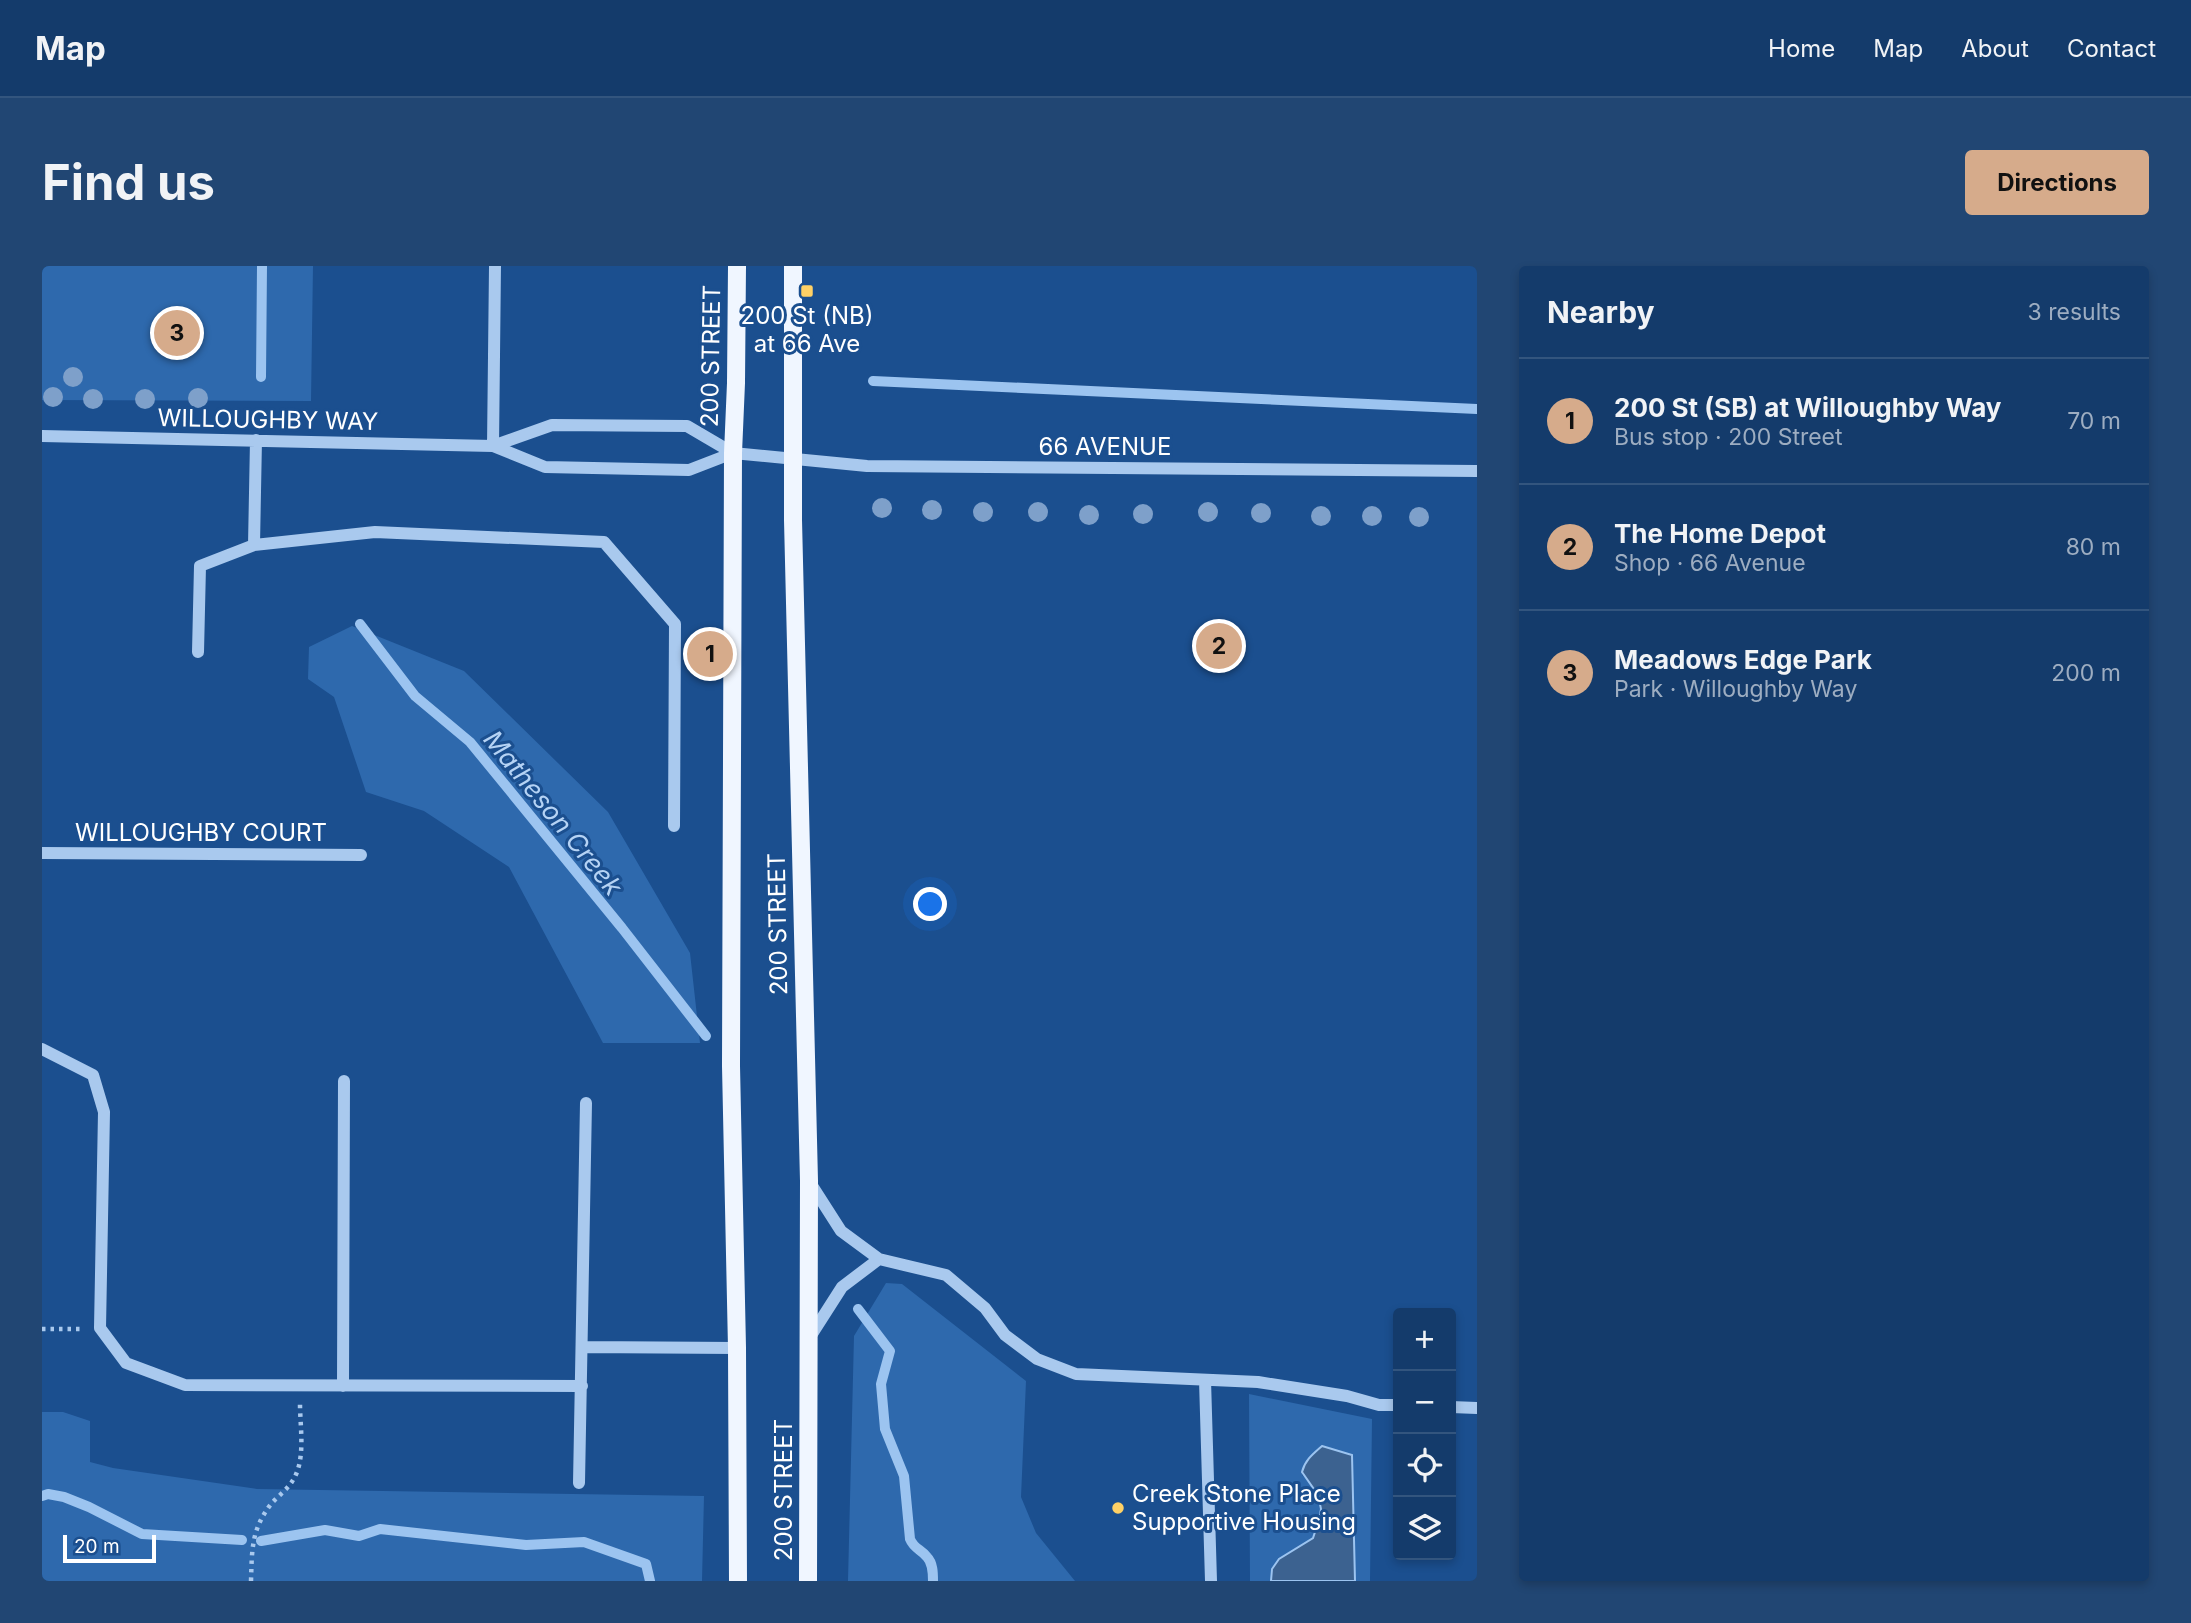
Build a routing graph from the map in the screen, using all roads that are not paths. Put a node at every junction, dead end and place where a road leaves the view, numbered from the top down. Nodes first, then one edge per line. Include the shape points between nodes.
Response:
1 (495, 266) edge
2 (737, 266) edge
3 (793, 266) edge
4 (42, 436) edge
5 (256, 440) junction
6 (493, 446) junction
7 (733, 453) junction
8 (793, 458) junction
9 (1477, 471) edge
10 (254, 545) junction
11 (198, 652) dead end
12 (674, 826) dead end
13 (42, 853) edge
14 (360, 855) dead end
15 (42, 1049) edge
16 (344, 1081) dead end
17 (586, 1103) dead end
18 (810, 1181) junction
19 (878, 1259) junction
20 (810, 1338) junction
21 (582, 1347) junction
22 (737, 1348) junction
23 (1205, 1380) junction
24 (343, 1386) junction
25 (582, 1386) junction
26 (1393, 1405) edge
27 (1456, 1407) edge
28 (1477, 1408) edge
29 (579, 1483) dead end
30 (738, 1581) edge
31 (808, 1581) edge
32 (1212, 1581) edge

1 - 6 street
2 - 7 main road, 200 STREET
3 - 8 main road, 200 STREET
4 - 5 street, WILLOUGHBY WAY
5 - 6 street, WILLOUGHBY WAY
5 - 10 street
6 - 7 street, WILLOUGHBY WAY via 545,467 689,470
6 - 7 street, WILLOUGHBY WAY via 552,425 687,426
7 - 8 street, 66 AVENUE
7 - 22 main road, 200 STREET via 731,1066
8 - 9 street, 66 AVENUE via 867,466
8 - 18 main road, 200 STREET
10 - 11 street via 200,566
10 - 12 street via 375,532 604,542 675,624
13 - 14 street, WILLOUGHBY COURT
15 - 24 street via 93,1075 104,1112 100,1328 126,1363 185,1385
16 - 24 street
17 - 21 street
18 - 19 street via 841,1231
18 - 20 main road, 200 STREET
19 - 20 street via 842,1287
19 - 23 street via 946,1275 985,1308 1005,1335 1037,1359 1076,1374
20 - 31 main road, 200 STREET
21 - 22 street
21 - 25 street
22 - 30 main road, 200 STREET
23 - 26 street via 1258,1382
23 - 32 street
24 - 25 street
25 - 29 street
27 - 28 street

